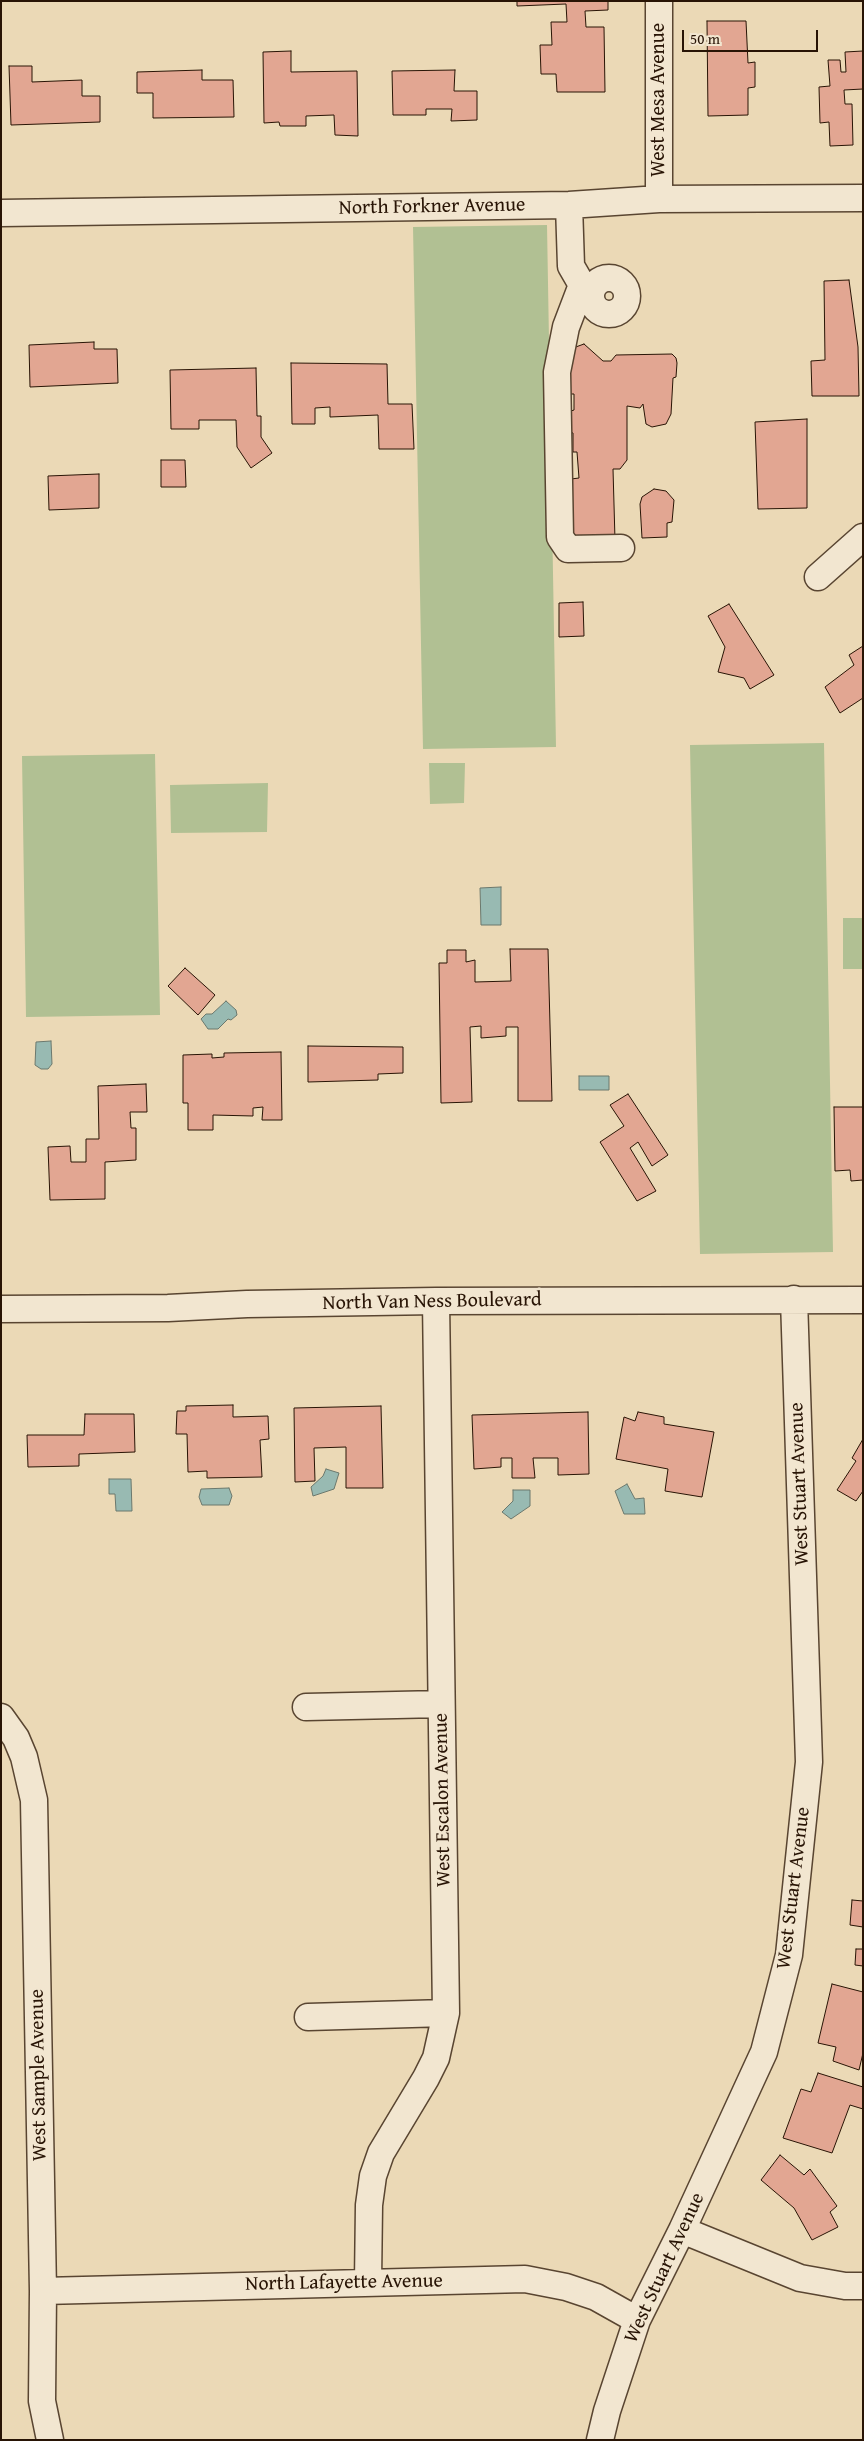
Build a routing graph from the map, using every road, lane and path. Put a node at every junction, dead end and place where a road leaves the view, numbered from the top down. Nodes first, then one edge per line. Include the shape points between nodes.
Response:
1 (658, 1) edge
2 (863, 198) edge
3 (659, 199) junction
4 (569, 205) junction
5 (1, 213) edge
6 (863, 537) edge
7 (621, 548) dead end
8 (818, 577) dead end
9 (794, 1299) junction
10 (863, 1300) edge
11 (436, 1301) junction
12 (1, 1308) edge
13 (441, 1704) junction
14 (306, 1707) dead end
15 (1, 1717) edge
16 (446, 2013) junction
17 (308, 2017) dead end
18 (682, 2230) junction
19 (368, 2282) junction
20 (863, 2286) edge
21 (43, 2291) junction
22 (637, 2320) junction
23 (50, 2440) edge
24 (600, 2440) edge

1 - 3 street, West Mesa Avenue
2 - 3 street, North Forkner Avenue
3 - 4 street, North Forkner Avenue
4 - 5 street, North Forkner Avenue
4 - 7 street via 571,266 586,287 566,327 557,372 560,537 568,549
6 - 8 street
9 - 10 street, North Van Ness Boulevard
9 - 11 street, North Van Ness Boulevard
9 - 18 street, West Stuart Avenue via 809,1762 789,1955 764,2052
11 - 12 street, North Van Ness Boulevard via 168,1308
11 - 13 street, West Escalon Avenue
13 - 14 street
13 - 16 street, West Escalon Avenue
15 - 21 street, West Sample Avenue via 16,1738 24,1757 34,1800
16 - 17 street
16 - 19 street, West Escalon Avenue via 436,2058 381,2153 373,2176 369,2205
18 - 20 street via 800,2278
18 - 22 street, West Stuart Avenue
19 - 21 street, North Lafayette Avenue
19 - 22 street, North Lafayette Avenue via 525,2279 596,2297
21 - 23 street, West Sample Avenue via 42,2401
22 - 24 street, West Stuart Avenue

